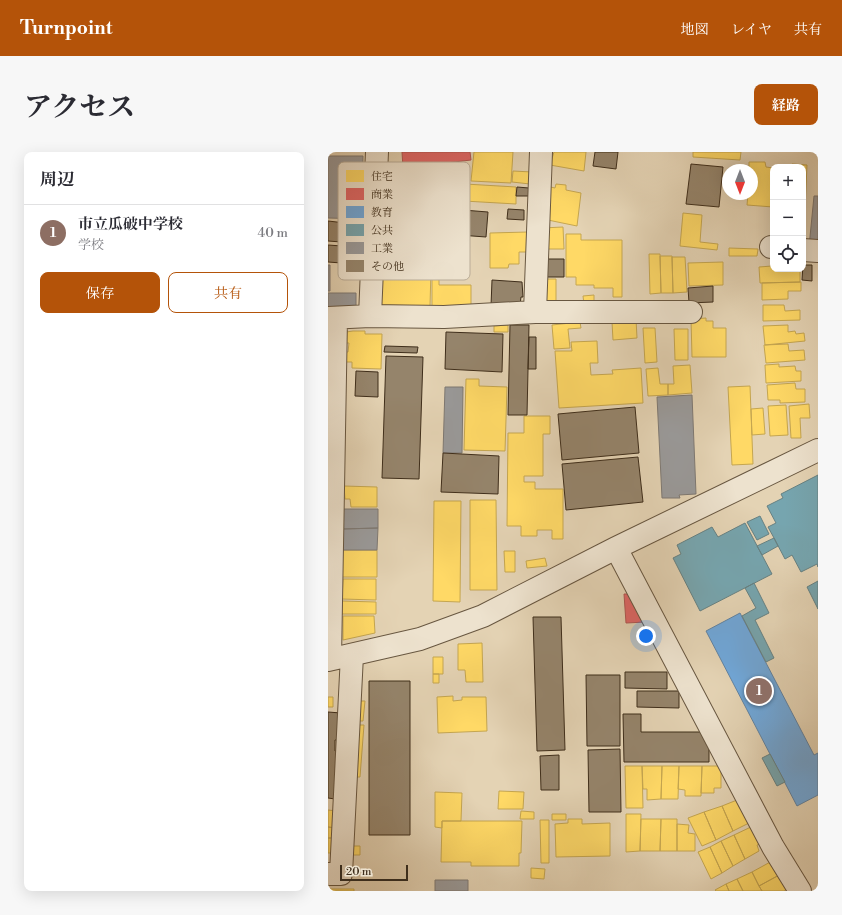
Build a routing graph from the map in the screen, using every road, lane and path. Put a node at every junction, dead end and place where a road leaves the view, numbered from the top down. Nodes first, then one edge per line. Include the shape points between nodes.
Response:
1 (377, 152) edge
2 (541, 152) edge
3 (377, 162) edge
4 (806, 250) edge
5 (818, 251) edge
6 (372, 280) edge
7 (535, 312) junction
8 (691, 312) dead end
9 (370, 316) junction
10 (332, 318) edge
11 (818, 450) edge
12 (616, 548) junction
13 (352, 655) junction
14 (329, 659) edge
15 (328, 874) edge
16 (800, 891) edge

1 - 3 street
2 - 7 street
4 - 5 street
6 - 9 street
7 - 8 street
7 - 9 street via 444,317
9 - 10 street
10 - 14 street
11 - 12 street
12 - 13 street via 483,616 420,639
12 - 16 street via 773,847
13 - 14 street
13 - 15 street via 341,874

